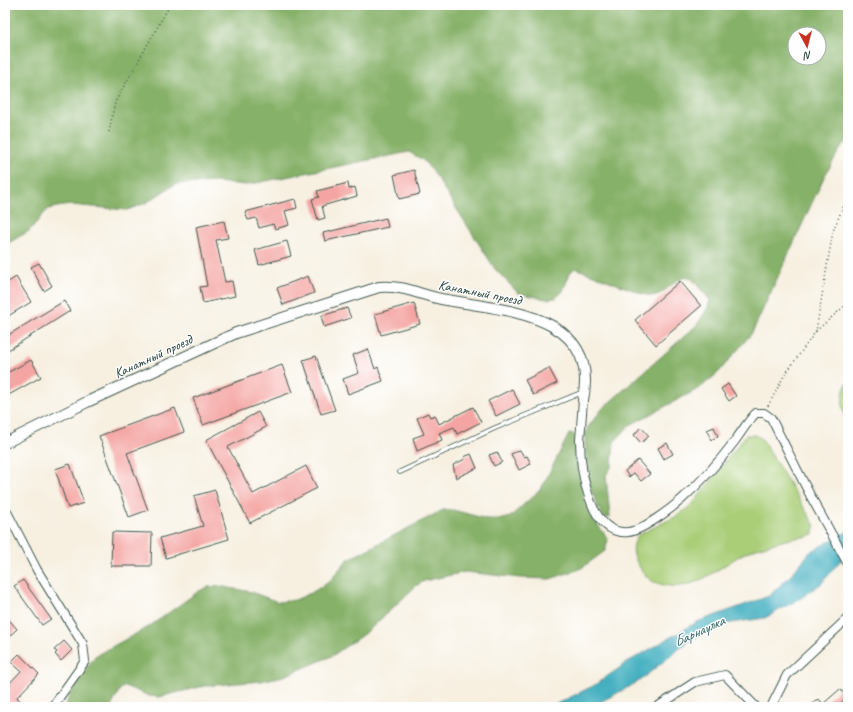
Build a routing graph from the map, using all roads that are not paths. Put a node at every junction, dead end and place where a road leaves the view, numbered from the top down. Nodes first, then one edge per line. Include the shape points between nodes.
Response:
1 (584, 396) junction
2 (5, 443) edge
3 (400, 472) dead end
4 (5, 508) edge
5 (847, 563) edge
6 (848, 618) edge
7 (50, 707) edge
8 (657, 707) edge
9 (756, 707) edge
10 (771, 707) edge

1 - 2 street, Канатный проезд via 585,372 581,356 572,342 548,322 506,310 425,296 403,288 379,287 236,334 87,402
1 - 3 lane via 495,428
1 - 5 street, Канатный проезд via 580,440 582,466 590,499 605,526 617,532 638,529 682,499 734,443 756,413 764,413 771,418
4 - 7 street via 37,570 84,648 85,661
6 - 10 street via 787,675
8 - 9 street via 695,682 724,675

